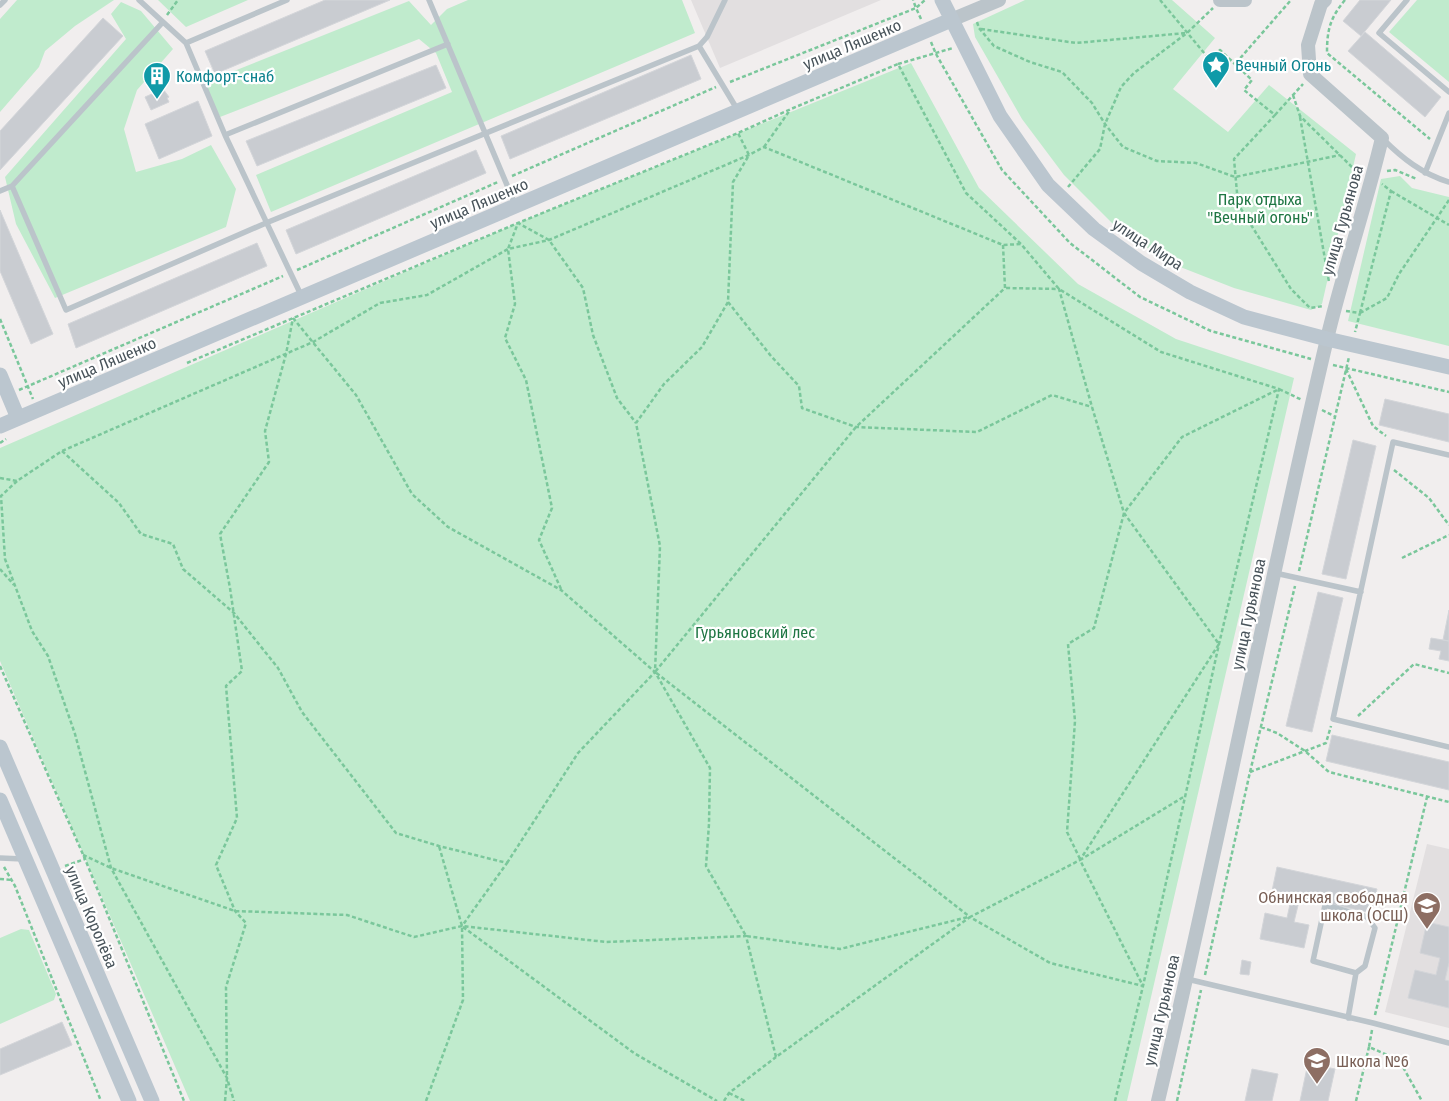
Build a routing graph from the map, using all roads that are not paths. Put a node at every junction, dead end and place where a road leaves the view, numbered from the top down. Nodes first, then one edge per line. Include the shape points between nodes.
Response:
1 (5, 0) edge
2 (139, 0) edge
3 (286, 0) edge
4 (429, 0) edge
5 (725, 0) edge
6 (942, 0) edge
7 (999, 0) edge
8 (1220, 0) edge
9 (1245, 0) edge
10 (1325, 0) edge
11 (1407, 0) edge
12 (0, 5) edge
13 (951, 20) junction
14 (163, 22) junction
15 (186, 43) junction
16 (448, 44) junction
17 (699, 46) junction
18 (1449, 92) edge
19 (738, 111) junction
20 (1449, 113) edge
21 (485, 133) junction
22 (225, 135) junction
23 (1382, 138) junction
24 (1425, 173) junction
25 (1449, 182) edge
26 (12, 186) junction
27 (0, 191) edge
28 (516, 206) junction
29 (266, 223) junction
30 (302, 297) junction
31 (1327, 339) junction
32 (1449, 367) edge
33 (0, 375) edge
34 (18, 418) junction
35 (0, 426) edge
36 (1449, 455) edge
37 (1275, 573) junction
38 (1361, 592) junction
39 (0, 747) edge
40 (1449, 747) edge
41 (0, 800) edge
42 (0, 859) edge
43 (26, 860) junction
44 (1356, 973) junction
45 (1187, 979) junction
46 (1348, 1018) junction
47 (1449, 1043) edge
48 (129, 1101) edge
49 (152, 1101) edge
50 (1158, 1101) edge

1 - 12 lane
2 - 14 lane
3 - 15 lane
4 - 16 lane
5 - 17 lane via 707,37
6 - 13 main road, улица Мира
7 - 13 street, улица Ляшенко
8 - 9 street
10 - 23 street via 1308,45 1310,74
11 - 18 lane via 1379,33
13 - 19 main road, улица Ляшенко
13 - 31 main road, улица Мира via 1000,116 1048,185 1094,229 1141,263 1190,292 1244,317
14 - 15 lane
14 - 26 lane
15 - 22 lane
16 - 21 lane
16 - 22 lane
17 - 19 lane
17 - 21 lane
19 - 28 main road, улица Ляшенко
20 - 24 lane
21 - 28 lane
21 - 29 lane
22 - 29 lane
23 - 24 lane via 1402,158
23 - 31 street, улица Гурьянова via 1375,180
24 - 25 lane
26 - 27 lane
26 - 29 lane via 66,310
28 - 30 main road, улица Ляшенко
29 - 30 lane
30 - 34 main road, улица Ляшенко
31 - 32 main road, улица Мира
31 - 37 street, улица Гурьянова
33 - 34 main road
34 - 35 main road, улица Ляшенко
36 - 38 lane via 1393,442
37 - 38 lane
37 - 45 street, улица Гурьянова
38 - 40 lane via 1333,719
39 - 49 main road, улица Королёва
41 - 43 main road
42 - 43 lane
43 - 48 main road
44 - 44 lane via 1365,966 1375,928 1367,917 1325,905 1313,961
44 - 46 lane
45 - 46 lane
45 - 50 street, улица Гурьянова
46 - 47 lane

